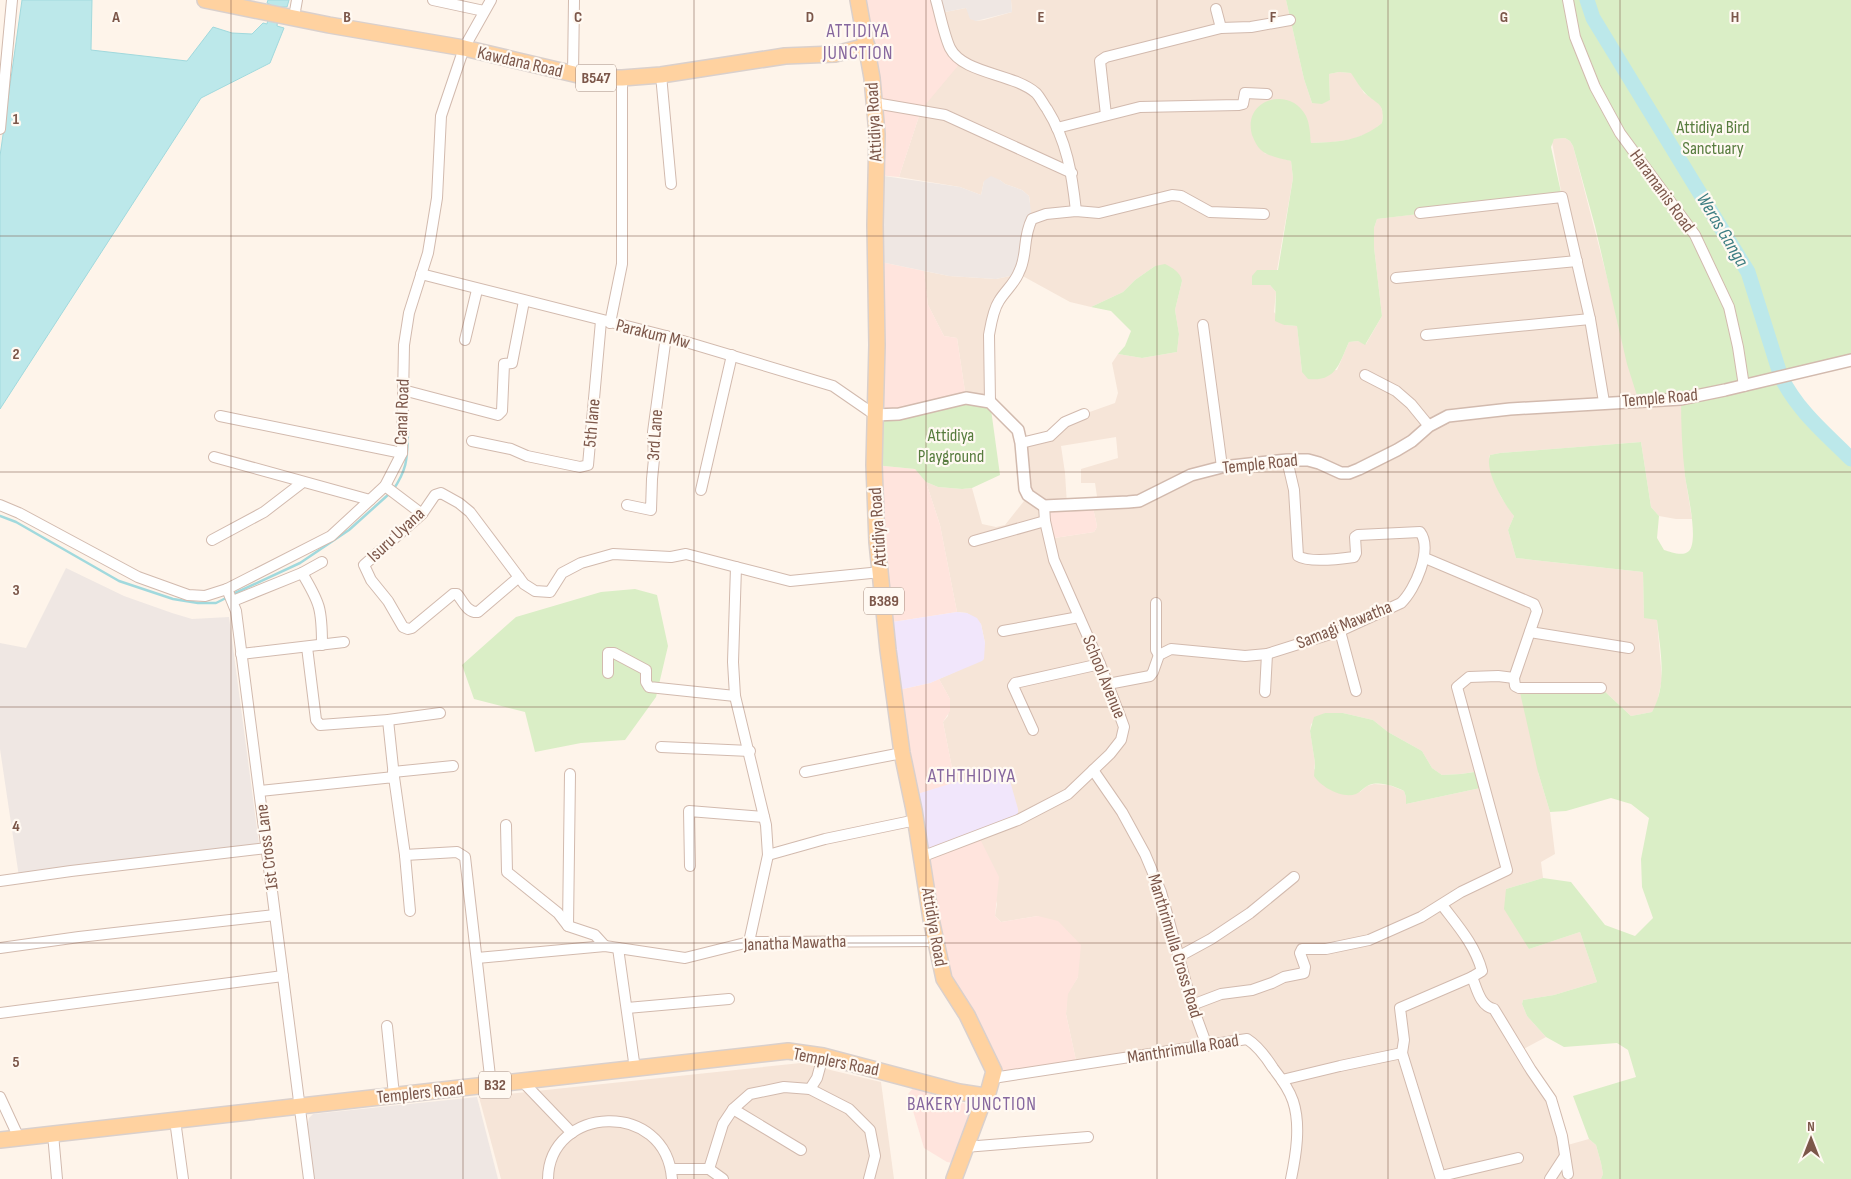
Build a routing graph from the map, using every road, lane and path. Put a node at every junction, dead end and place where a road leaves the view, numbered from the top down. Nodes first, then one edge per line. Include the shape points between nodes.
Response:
1 (12, 0) edge
2 (205, 0) edge
3 (297, 0) edge
4 (433, 0) edge
5 (491, 0) edge
6 (574, 0) edge
7 (858, 0) edge
8 (936, 0) edge
9 (1568, 0) edge
10 (233, 2) edge
11 (1216, 9) dead end
12 (484, 11) junction
13 (288, 16) junction
14 (1290, 20) dead end
15 (1220, 28) junction
16 (867, 46) junction
17 (464, 48) junction
18 (573, 74) junction
19 (660, 75) junction
20 (622, 78) junction
21 (2, 84) edge
22 (1267, 94) dead end
23 (875, 103) junction
24 (1106, 115) junction
25 (0, 125) edge
26 (1057, 128) junction
27 (1072, 173) junction
28 (671, 184) dead end
29 (1076, 211) junction
30 (1420, 213) dead end
31 (1264, 214) dead end
32 (1577, 261) junction
33 (421, 274) junction
34 (1396, 278) dead end
35 (476, 290) junction
36 (524, 301) junction
37 (1590, 319) junction
38 (606, 322) junction
39 (1203, 325) dead end
40 (1426, 335) dead end
41 (666, 336) junction
42 (465, 340) dead end
43 (732, 355) junction
44 (1846, 361) edge
45 (1365, 375) dead end
46 (1748, 385) junction
47 (403, 390) junction
48 (990, 402) junction
49 (1604, 402) junction
50 (1084, 414) dead end
51 (875, 415) junction
52 (220, 416) dead end
53 (1429, 426) junction
54 (472, 441) dead end
55 (1021, 443) junction
56 (402, 452) junction
57 (214, 457) dead end
58 (1287, 460) junction
59 (1222, 467) junction
60 (303, 482) junction
61 (389, 488) junction
62 (701, 490) dead end
63 (370, 500) junction
64 (0, 505) edge
65 (627, 505) dead end
66 (1044, 506) junction
67 (422, 514) junction
68 (1045, 522) junction
69 (212, 540) dead end
70 (974, 541) dead end
71 (1425, 558) junction
72 (322, 562) dead end
73 (736, 567) junction
74 (881, 572) junction
75 (302, 573) junction
76 (518, 577) junction
77 (230, 596) junction
78 (1156, 603) dead end
79 (1079, 617) junction
80 (1003, 631) dead end
81 (1340, 631) junction
82 (1530, 632) junction
83 (344, 642) dead end
84 (322, 645) junction
85 (307, 647) junction
86 (1629, 648) dead end
87 (241, 654) junction
88 (1159, 654) junction
89 (1268, 654) junction
90 (1100, 664) junction
91 (608, 673) dead end
92 (1514, 678) junction
93 (1108, 684) junction
94 (1601, 688) dead end
95 (1356, 691) dead end
96 (1265, 692) dead end
97 (735, 696) junction
98 (440, 713) dead end
99 (388, 720) junction
100 (1033, 730) dead end
101 (661, 747) dead end
102 (750, 751) junction
103 (902, 753) junction
104 (454, 766) dead end
105 (1094, 770) junction
106 (805, 772) dead end
107 (394, 774) junction
108 (570, 774) dead end
109 (260, 791) junction
110 (764, 816) junction
111 (916, 820) junction
112 (506, 826) dead end
113 (267, 848) junction
114 (768, 854) junction
115 (404, 855) junction
116 (921, 857) junction
117 (690, 866) dead end
118 (1294, 877) dead end
119 (0, 881) edge
120 (1442, 905) junction
121 (410, 911) dead end
122 (275, 915) junction
123 (568, 926) junction
124 (937, 941) junction
125 (749, 942) junction
126 (605, 946) junction
127 (0, 948) edge
128 (618, 948) junction
129 (1178, 957) junction
130 (477, 958) junction
131 (283, 976) junction
132 (1472, 977) junction
133 (729, 999) dead end
134 (1192, 1005) junction
135 (627, 1008) junction
136 (0, 1013) edge
137 (387, 1026) dead end
138 (1207, 1046) junction
139 (1402, 1054) junction
140 (823, 1056) junction
141 (635, 1069) junction
142 (993, 1078) junction
143 (1282, 1080) junction
144 (523, 1082) junction
145 (491, 1085) junction
146 (810, 1088) junction
147 (394, 1096) junction
148 (985, 1096) junction
149 (0, 1097) edge
150 (299, 1106) junction
151 (733, 1109) junction
152 (175, 1120) junction
153 (572, 1133) junction
154 (53, 1134) junction
155 (1088, 1137) dead end
156 (19, 1138) junction
157 (0, 1140) edge
158 (966, 1148) junction
159 (801, 1150) dead end
160 (1565, 1156) junction
161 (1518, 1158) dead end
162 (709, 1169) junction
163 (672, 1174) edge
164 (1568, 1174) dead end
165 (1441, 1178) edge
166 (57, 1179) edge
167 (183, 1179) edge
168 (309, 1179) edge
169 (548, 1179) edge
170 (723, 1179) edge
171 (869, 1179) edge
172 (954, 1179) edge
173 (1291, 1179) edge
174 (1550, 1179) edge

1 - 21 street
2 - 10 main road, Kawdana Road / B547
3 - 13 street
4 - 12 street
5 - 12 street, Canal Road
6 - 18 street
7 - 16 main road, Attidiya Road / B389
8 - 26 street via 950,49 970,66 1014,80 1038,94
9 - 46 street, Haramanis Road via 1575,37 1595,87 1620,133 1695,235 1729,307
10 - 13 main road, Kawdana Road / B547
11 - 15 street
12 - 17 street, Canal Road
13 - 17 main road, Kawdana Road / B547
14 - 15 street via 1251,27
15 - 24 street via 1100,61
16 - 19 main road, Kawdana Road / B547 via 835,54 785,56
16 - 23 main road, Attidiya Road / B389
17 - 18 main road, Kawdana Road / B547
17 - 33 street, Canal Road via 441,116 437,198 428,253
18 - 20 main road, Kawdana Road / B547 via 591,78
19 - 20 main road, Kawdana Road / B547
19 - 28 street
20 - 38 street via 622,264
21 - 25 street
22 - 24 street via 1245,94 1243,104 1239,105 1140,107
23 - 27 street via 946,115
23 - 51 main road, Attidiya Road / B389
24 - 26 street
26 - 27 street
27 - 29 street
29 - 31 street via 1099,214 1172,195 1181,196 1210,212
29 - 48 street via 1032,219 1026,230 1019,274 997,303 991,324
30 - 32 street via 1562,197
32 - 34 street
32 - 37 street
33 - 35 street, Parakum Mw
33 - 47 street, Canal Road via 404,346
35 - 36 street, Parakum Mw
35 - 42 street
36 - 38 street, Parakum Mw
36 - 47 street via 512,363 504,364 502,411 498,415
37 - 40 street
37 - 49 street
38 - 41 street, Parakum Mw
38 - 54 street, 5th lane via 588,465 580,467
39 - 59 street
41 - 43 street, Parakum Mw
41 - 65 street, 3rd Lane via 653,432 651,510
43 - 51 street, Parakum Mw via 833,386
43 - 62 street
44 - 46 street, Temple Road
45 - 53 street via 1396,391 1412,404
46 - 49 street, Temple Road via 1681,399
47 - 56 street, Canal Road
48 - 51 street via 966,398 899,414
48 - 55 street via 1018,430
49 - 53 street, Temple Road via 1462,414 1448,416
50 - 55 street via 1065,422 1050,436
51 - 74 main road, Attidiya Road / B389 via 876,512
52 - 56 street
53 - 58 street, Temple Road via 1397,450 1349,472 1341,473 1319,462
55 - 66 street via 1025,489 1028,496
56 - 61 street, Canal Road
57 - 60 street
58 - 59 street, Temple Road
58 - 71 street via 1294,490 1298,556 1303,559 1354,557 1358,535 1420,532
59 - 66 street, Temple Road via 1192,475 1139,501
60 - 63 street
60 - 69 street via 264,512
61 - 63 street, Canal Road
61 - 67 street
63 - 77 street, Canal Road via 331,536
64 - 77 street, Canal Road via 138,577 188,595
66 - 68 street, School Avenue
67 - 76 street, Isuru Uyana via 435,495 441,493 460,503
67 - 76 street, Isuru Uyana via 364,565 403,627 412,628 453,594 457,594 468,609 478,612
68 - 70 street
68 - 79 street, School Avenue via 1054,560
71 - 81 street, Samagi Mawatha via 1407,597
71 - 82 street via 1534,604 1537,611
72 - 75 street
73 - 74 street via 790,581
73 - 76 street via 686,554 671,557 613,554 581,562 562,573 550,592 535,591
73 - 97 street
74 - 103 main road, Attidiya Road / B389
75 - 77 street
75 - 84 street via 322,614
77 - 87 street, 1st Cross Lane
78 - 88 street via 1156,650
79 - 80 street
79 - 90 street, School Avenue
81 - 89 street, Samagi Mawatha
81 - 95 street
82 - 86 street
82 - 92 street
83 - 84 street
84 - 85 street
85 - 87 street
85 - 99 street via 316,720 320,725
87 - 109 street, 1st Cross Lane
88 - 89 street, Samagi Mawatha via 1171,649 1245,656
88 - 93 street via 1150,676
89 - 96 street
90 - 93 street, School Avenue
90 - 100 street via 1015,684 1013,686
91 - 97 street via 608,653 614,653 646,670 649,687
92 - 94 street via 1514,684 1520,688
92 - 120 street via 1469,677 1457,687 1507,870
93 - 105 street, School Avenue via 1124,727 1121,740
97 - 102 street
98 - 99 street
99 - 107 street
101 - 102 street
102 - 110 street
103 - 106 street
103 - 111 main road, Attidiya Road / B389
104 - 107 street
105 - 116 street, School Avenue via 1068,794 1035,812
105 - 129 street, Manthrimulla Cross Road via 1146,854 1161,892
107 - 109 street
107 - 115 street
108 - 123 street
109 - 113 street, 1st Cross Lane
110 - 114 street
110 - 117 street via 689,811
111 - 114 street
111 - 116 main road, Attidiya Road / B389
112 - 123 street via 507,872 558,913
113 - 119 street
113 - 122 street, 1st Cross Lane
114 - 125 street
115 - 121 street
115 - 130 street via 457,852 465,857
116 - 124 main road, Attidiya Road / B389
118 - 129 street via 1250,914
120 - 132 street via 1477,954 1482,971
120 - 134 street via 1369,940 1302,950 1304,973 1252,990 1221,994
122 - 127 street
122 - 131 street, 1st Cross Lane
123 - 126 street via 595,935
124 - 125 street, Janatha Mawatha
124 - 142 main road, Attidiya Road / B389 via 944,979 967,1015 994,1071
125 - 128 street, Janatha Mawatha via 685,958
126 - 128 street, Janatha Mawatha
126 - 130 street, Janatha Mawatha
128 - 135 street
129 - 134 street, Manthrimulla Cross Road
130 - 145 street
131 - 136 street
131 - 150 street, 1st Cross Lane
132 - 139 street via 1400,1008 1404,1040
132 - 160 street via 1482,1000 1487,1007 1494,1009 1551,1099
133 - 135 street
134 - 138 street, Manthrimulla Cross Road
135 - 141 street
137 - 147 street
138 - 142 street, Manthrimulla Road
138 - 143 street, Manthrimulla Road via 1247,1039 1259,1049
139 - 143 street
139 - 165 street
140 - 141 main road, Templers Road / B32 via 788,1051
140 - 146 street via 817,1078
140 - 148 main road, Templers Road / B32
141 - 144 main road, Templers Road / B32
142 - 148 main road
143 - 173 street, Manthrimulla Road via 1294,1102 1296,1116
144 - 145 main road, Templers Road / B32
144 - 153 street
145 - 147 main road, Templers Road / B32
146 - 151 street via 784,1087 750,1094
146 - 171 street via 849,1109 870,1130 875,1156
147 - 150 main road, Templers Road / B32
148 - 158 main road
149 - 156 street
150 - 152 main road, Templers Road / B32
150 - 168 street, 1st Cross Lane
151 - 159 street
151 - 162 street via 723,1124
152 - 154 main road, Templers Road / B32
152 - 167 street
153 - 163 street via 588,1124 605,1120 632,1124 654,1138 665,1153
153 - 169 street via 553,1158
154 - 156 main road, Templers Road / B32
154 - 166 street
155 - 158 street
156 - 157 main road, Templers Road / B32
158 - 172 main road
160 - 164 street
160 - 174 street
161 - 165 street
162 - 163 street
162 - 170 street

